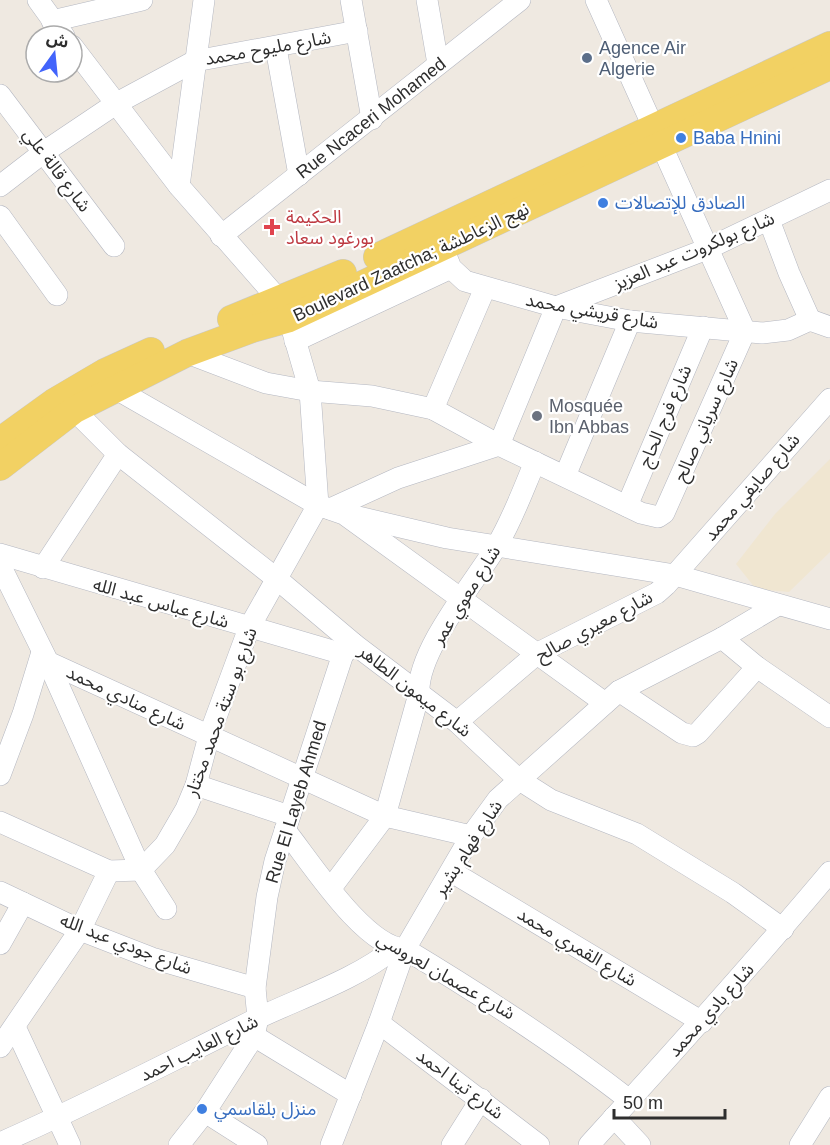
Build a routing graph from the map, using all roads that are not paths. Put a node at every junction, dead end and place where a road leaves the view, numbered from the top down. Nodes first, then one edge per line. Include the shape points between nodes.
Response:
1 (38, 0) edge
2 (142, 0) edge
3 (204, 0) edge
4 (351, 0) edge
5 (427, 0) edge
6 (596, 0) edge
7 (512, 3) edge
8 (55, 24) edge
9 (70, 24) edge
10 (357, 31) junction
11 (830, 45) edge
12 (276, 48) junction
13 (84, 61) edge
14 (195, 61) junction
15 (438, 64) junction
16 (830, 66) edge
17 (0, 95) edge
18 (117, 103) junction
19 (372, 119) junction
20 (656, 137) junction
21 (44, 152) junction
22 (299, 175) junction
23 (0, 186) edge
24 (179, 186) junction
25 (827, 195) edge
26 (0, 216) edge
27 (769, 220) junction
28 (221, 236) junction
29 (114, 246) dead end
30 (707, 249) junction
31 (447, 258) junction
32 (486, 288) junction
33 (57, 295) dead end
34 (556, 307) junction
35 (288, 320) junction
36 (630, 321) junction
37 (820, 324) edge
38 (703, 327) junction
39 (745, 331) junction
40 (187, 353) junction
41 (117, 388) junction
42 (310, 391) junction
43 (830, 399) edge
44 (433, 409) junction
45 (74, 410) junction
46 (0, 441) edge
47 (499, 445) junction
48 (118, 454) junction
49 (535, 462) junction
50 (0, 467) edge
51 (565, 476) junction
52 (627, 506) junction
53 (331, 509) junction
54 (497, 547) junction
55 (0, 554) edge
56 (0, 565) edge
57 (43, 568) junction
58 (675, 575) junction
59 (277, 579) junction
60 (460, 599) junction
61 (778, 605) junction
62 (830, 619) edge
63 (249, 628) junction
64 (722, 638) junction
65 (349, 649) junction
66 (538, 654) junction
67 (45, 657) junction
68 (757, 667) junction
69 (419, 694) junction
70 (612, 697) junction
71 (830, 717) edge
72 (457, 722) junction
73 (209, 736) junction
74 (0, 775) edge
75 (304, 777) junction
76 (518, 779) junction
77 (196, 786) junction
78 (385, 816) junction
79 (0, 822) edge
80 (287, 823) junction
81 (471, 836) junction
82 (141, 870) junction
83 (109, 871) junction
84 (452, 872) junction
85 (830, 872) edge
86 (331, 888) junction
87 (0, 892) edge
88 (23, 903) junction
89 (166, 909) dead end
90 (783, 929) junction
91 (80, 930) junction
92 (0, 944) edge
93 (400, 948) junction
94 (255, 988) junction
95 (702, 1022) junction
96 (380, 1023) junction
97 (15, 1027) junction
98 (256, 1027) junction
99 (0, 1047) edge
100 (351, 1095) junction
101 (830, 1097) edge
102 (628, 1099) junction
103 (481, 1100) junction
104 (205, 1112) junction
105 (614, 1117) junction
106 (58, 1118) junction
107 (247, 1142) edge
108 (0, 1143) edge
109 (70, 1145) edge
110 (179, 1145) edge
111 (331, 1145) edge
112 (452, 1145) edge
113 (539, 1145) edge
114 (589, 1145) edge
115 (640, 1145) edge
116 (800, 1145) edge

1 - 8 street
2 - 9 street
3 - 14 street
4 - 10 street
5 - 15 street
6 - 20 street
7 - 15 street, Rue Ncaceri Mohamed
10 - 12 street, شارع مليوح محمد
10 - 19 street
11 - 20 main road, Boulevard Zaatcha; نهج الزعاطشة
12 - 14 street, شارع مليوح محمد
12 - 22 street
13 - 18 street
14 - 18 street, شارع مليوح محمد
14 - 24 street
15 - 19 street, Rue Ncaceri Mohamed
16 - 20 main road, Boulevard Zaatcha; نهج الزعاطشة
17 - 21 street, شارع قالة علي
18 - 21 street, شارع مليوح محمد
18 - 24 street
19 - 22 street, Rue Ncaceri Mohamed
20 - 30 street
20 - 31 main road, Boulevard Zaatcha; نهج الزعاطشة
20 - 35 main road, Boulevard Zaatcha; نهج الزعاطشة
21 - 23 street, شارع مليوح محمد
21 - 29 street, شارع قالة علي
22 - 28 street, Rue Ncaceri Mohamed
24 - 28 street
25 - 27 street, شارع بولكروت عبد العزيز
26 - 33 street
27 - 30 street, شارع بولكروت عبد العزيز
27 - 37 street via 789,273
28 - 35 street
30 - 34 street, شارع بولكروت عبد العزيز
30 - 39 street
31 - 32 street, شارع قريشي محمد via 465,282
31 - 35 main road, Boulevard Zaatcha; نهج الزعاطشة
32 - 34 street, شارع قريشي محمد
32 - 44 street
34 - 36 street, شارع قريشي محمد
34 - 47 street
35 - 40 main road, Boulevard Zaatcha; نهج الزعاطشة
35 - 42 street
35 - 46 main road, Boulevard Zaatcha; نهج الزعاطشة via 154,350 105,372 54,402
36 - 38 street, شارع قريشي محمد
36 - 51 street
37 - 39 street, شارع قريشي محمد via 776,333
38 - 39 street, شارع قريشي محمد
38 - 52 street, شارع فرج الحاج
39 - 52 street, شارع سرياني صالح via 667,510 654,517
40 - 41 main road, Boulevard Zaatcha; نهج الزعاطشة
40 - 42 street via 266,383
41 - 45 main road, Boulevard Zaatcha; نهج الزعاطشة
41 - 53 street
42 - 44 street via 372,396
42 - 53 street
43 - 58 street, شارع صايفي محمد
44 - 47 street
45 - 48 street, شارع ميمون الطاهر
45 - 50 main road, Boulevard Zaatcha; نهج الزعاطشة
47 - 49 street
47 - 53 street via 398,478
48 - 57 street
48 - 59 street, شارع ميمون الطاهر
49 - 51 street
49 - 54 street, شارع معوي عمر
51 - 52 street
53 - 54 street
53 - 59 street, شارع بو ستة محمد مختار
53 - 60 street
54 - 58 street
54 - 60 street, شارع معوي عمر
55 - 57 street, شارع عباس عبد الله
56 - 67 street, شارع منادي محمد
57 - 63 street, شارع عباس عبد الله
58 - 61 street
58 - 66 street, شارع معيري صالح via 657,593
59 - 63 street, شارع بو ستة محمد مختار
59 - 65 street, شارع ميمون الطاهر
60 - 66 street
60 - 69 street, شارع معوي عمر via 428,659 418,685
61 - 62 street
61 - 64 street, شارع فهام بشير
63 - 65 street, شارع عباس عبد الله
63 - 73 street, شارع بو ستة محمد مختار
64 - 68 street
64 - 70 street, شارع فهام بشير
65 - 69 street, شارع ميمون الطاهر
65 - 75 street, Rue El Layeb Ahmed
66 - 70 street
66 - 72 street, شارع معيري صالح
67 - 73 street, شارع منادي محمد
67 - 74 street
67 - 82 street, شارع منادي محمد
68 - 70 street via 693,736
68 - 71 street
69 - 72 street, شارع ميمون الطاهر
69 - 78 street, شارع معوي عمر
70 - 76 street, شارع فهام بشير
72 - 76 street, شارع ميمون الطاهر
73 - 75 street, شارع منادي محمد
73 - 77 street, شارع بو ستة محمد مختار
75 - 78 street, شارع منادي محمد
75 - 80 street, Rue El Layeb Ahmed
76 - 81 street, شارع فهام بشير
76 - 90 street, شارع ميمون الطاهر via 551,800 637,834 733,892
77 - 80 street
77 - 82 street, شارع بو ستة محمد مختار via 165,845
78 - 81 street, شارع منادي محمد
78 - 86 street, شارع معوي عمر
79 - 83 street
80 - 86 street, شارع عصمان لعروسي
80 - 94 street, Rue El Layeb Ahmed via 267,897
81 - 84 street, شارع فهام بشير
82 - 83 street
82 - 89 street, شارع منادي محمد
83 - 91 street
84 - 93 street, شارع فهام بشير
84 - 95 street, شارع القمري محمد
85 - 90 street, شارع بادي محمد
86 - 93 street, شارع عصمان لعروسي via 374,936
87 - 88 street, شارع جودي عبد الله
88 - 91 street, شارع جودي عبد الله
88 - 92 street
90 - 95 street, شارع بادي محمد
91 - 94 street, شارع جودي عبد الله via 152,958
91 - 97 street
93 - 96 street, شارع فهام بشير
93 - 98 street, شارع العايب احمد
93 - 102 street, شارع عصمان لعروسي via 552,1041
94 - 98 street, Rue El Layeb Ahmed
95 - 102 street, شارع بادي محمد
96 - 100 street, شارع فهام بشير
96 - 103 street, شارع تينا احمد
97 - 99 street
97 - 106 street
98 - 100 street
98 - 104 street
98 - 106 street, شارع العايب احمد
100 - 111 street, شارع فهام بشير
101 - 116 street
102 - 105 street, شارع بادي محمد
103 - 112 street
103 - 113 street, شارع تينا احمد
104 - 107 street
104 - 110 street
105 - 114 street, شارع بادي محمد
105 - 115 street
106 - 108 street, شارع العايب احمد
106 - 109 street

